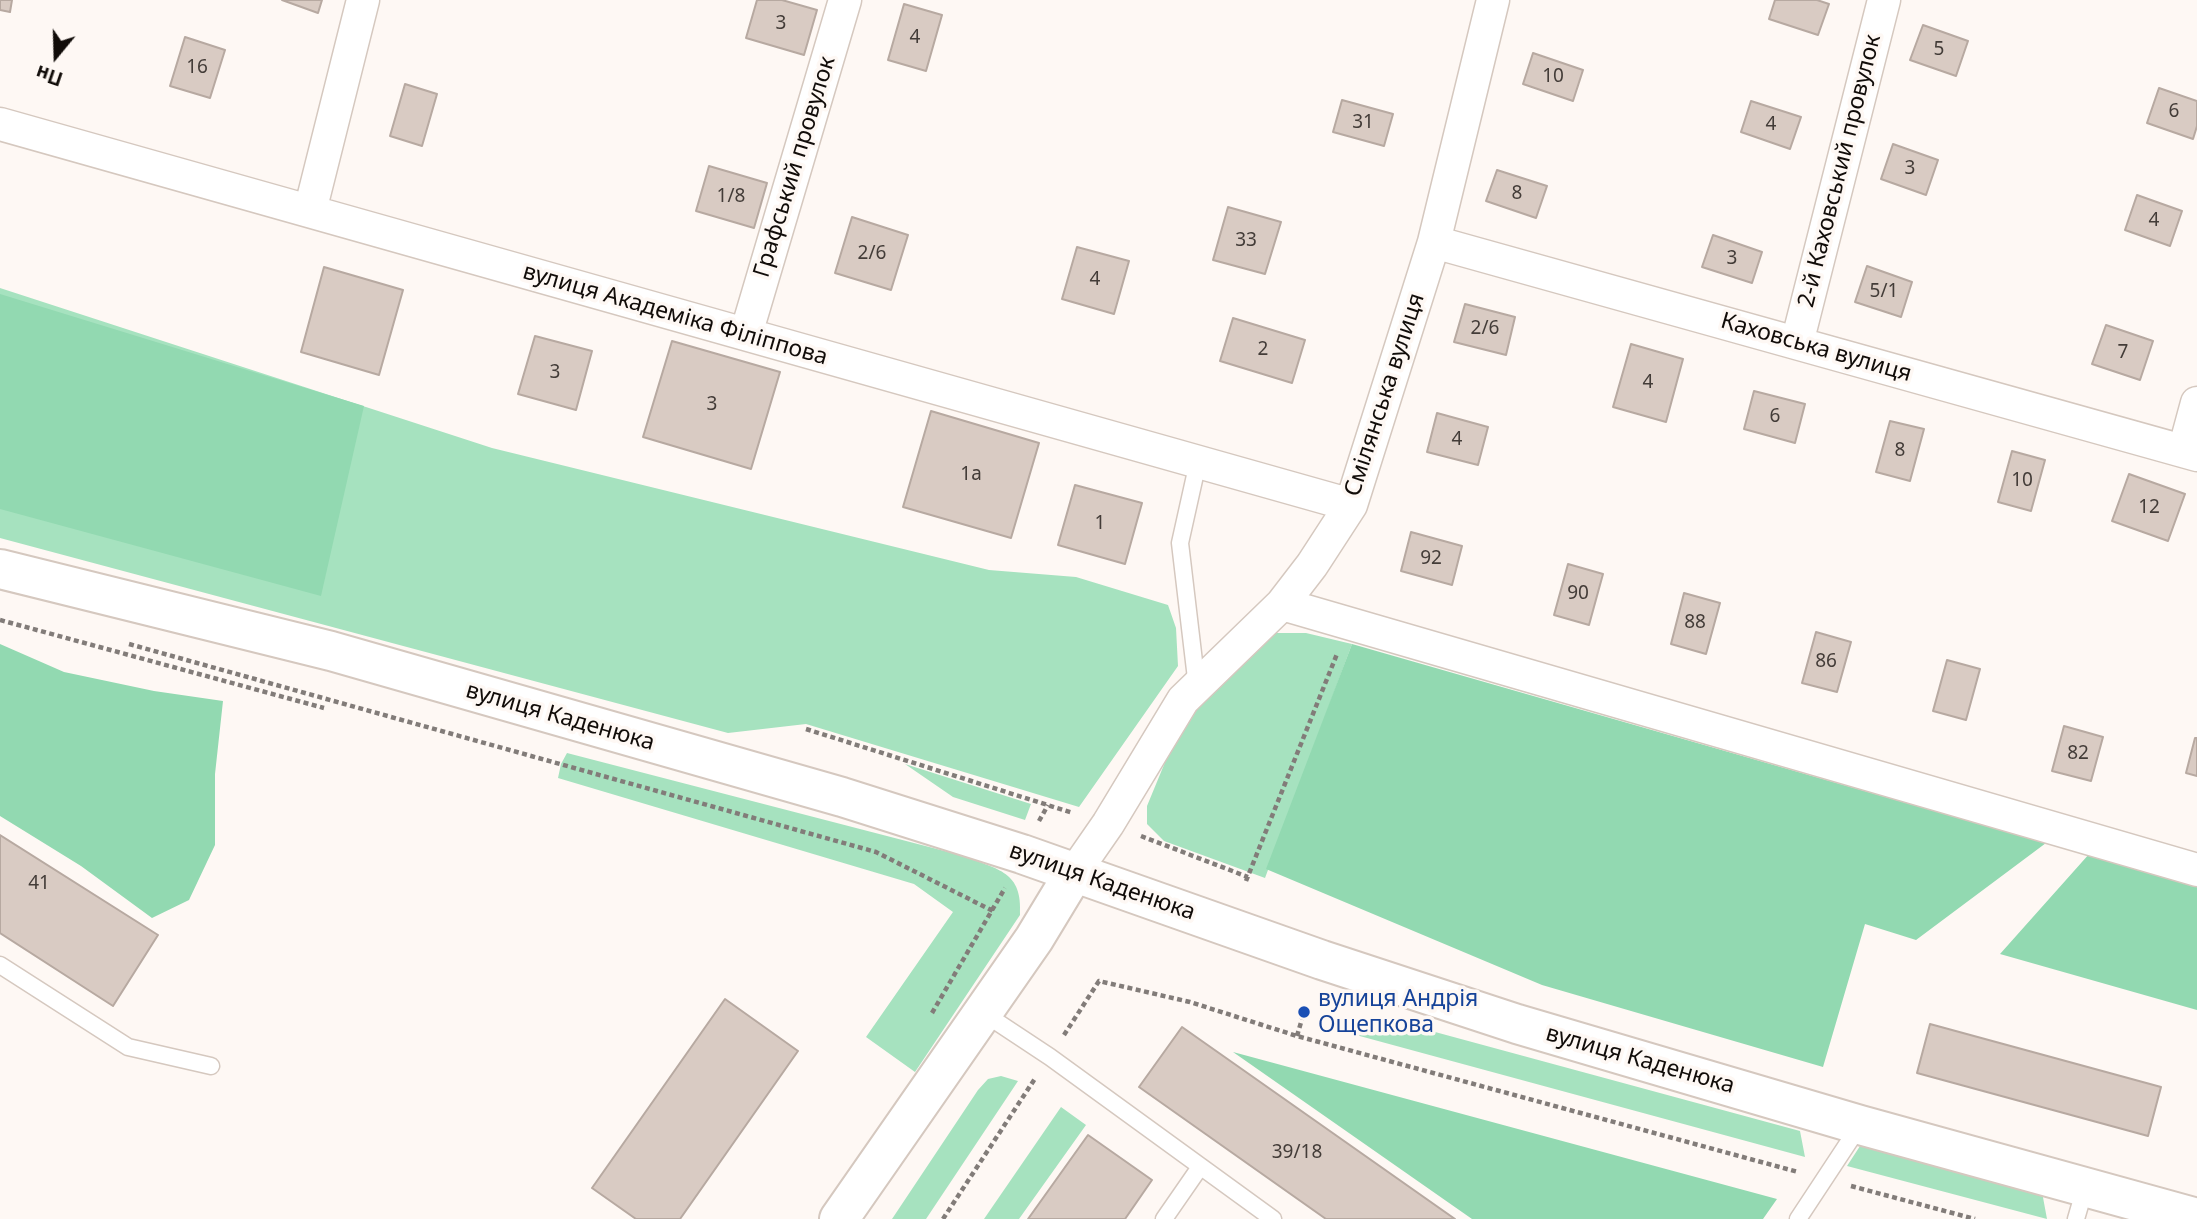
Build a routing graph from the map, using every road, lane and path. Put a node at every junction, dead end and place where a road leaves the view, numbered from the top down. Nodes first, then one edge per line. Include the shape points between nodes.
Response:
1 (363, 0) edge
2 (845, 0) edge
3 (1493, 0) edge
4 (1884, 0) edge
5 (0, 124) edge
6 (310, 211) junction
7 (1434, 242) junction
8 (746, 334) junction
9 (1797, 343) junction
10 (2197, 403) edge
11 (2191, 453) edge
12 (1198, 462) junction
13 (1351, 505) junction
14 (0, 569) edge
15 (1282, 604) junction
16 (0, 620) edge
17 (1349, 623) junction
18 (117, 640) dead end
19 (1197, 687) junction
20 (324, 708) dead end
21 (806, 729) dead end
22 (1108, 824) junction
23 (2197, 870) edge
24 (1074, 873) junction
25 (993, 911) dead end
26 (0, 965) edge
27 (982, 1012) junction
28 (1304, 1012) dead end
29 (1297, 1036) junction
30 (1050, 1057) junction
31 (211, 1066) dead end
32 (1860, 1125) junction
33 (1200, 1167) junction
34 (1826, 1179) junction
35 (2081, 1203) edge
36 (2197, 1218) edge
37 (839, 1219) edge
38 (943, 1219) edge
39 (1164, 1219) edge
40 (1273, 1219) edge
41 (1798, 1219) edge
42 (1975, 1219) edge

1 - 6 street
2 - 8 street, Графський провулок
3 - 7 street, Смілянська вулиця
4 - 9 street, 2-й Каховський провулок
5 - 6 street, вулиця Академіка Філіппова
6 - 8 street, вулиця Академіка Філіппова
7 - 9 street, Каховська вулиця
7 - 13 street, Смілянська вулиця
8 - 12 street, вулиця Академіка Філіппова
9 - 11 street, Каховська вулиця
10 - 11 street
12 - 13 street, вулиця Академіка Філіппова
12 - 19 lane via 1180,543
13 - 15 street, Смілянська вулиця
14 - 24 street, вулиця Каденюка via 331,651 842,797
15 - 17 street
15 - 19 street, Смілянська вулиця
16 - 20 path
17 - 22 path via 1247,879
17 - 23 street
18 - 25 path via 876,852
19 - 22 street, Смілянська вулиця via 1183,701
21 - 22 path
22 - 24 street, Смілянська вулиця
24 - 27 street
24 - 32 street, вулиця Каденюка via 1517,1024
26 - 31 lane via 128,1047
27 - 30 lane
27 - 37 street
28 - 29 path
29 - 30 path via 1190,1002 1099,981
29 - 34 path
30 - 33 lane
30 - 38 path
32 - 34 lane
32 - 35 street, вулиця Каденюка
33 - 39 lane
33 - 40 lane
34 - 41 lane
34 - 42 path
35 - 36 street, вулиця Каденюка

